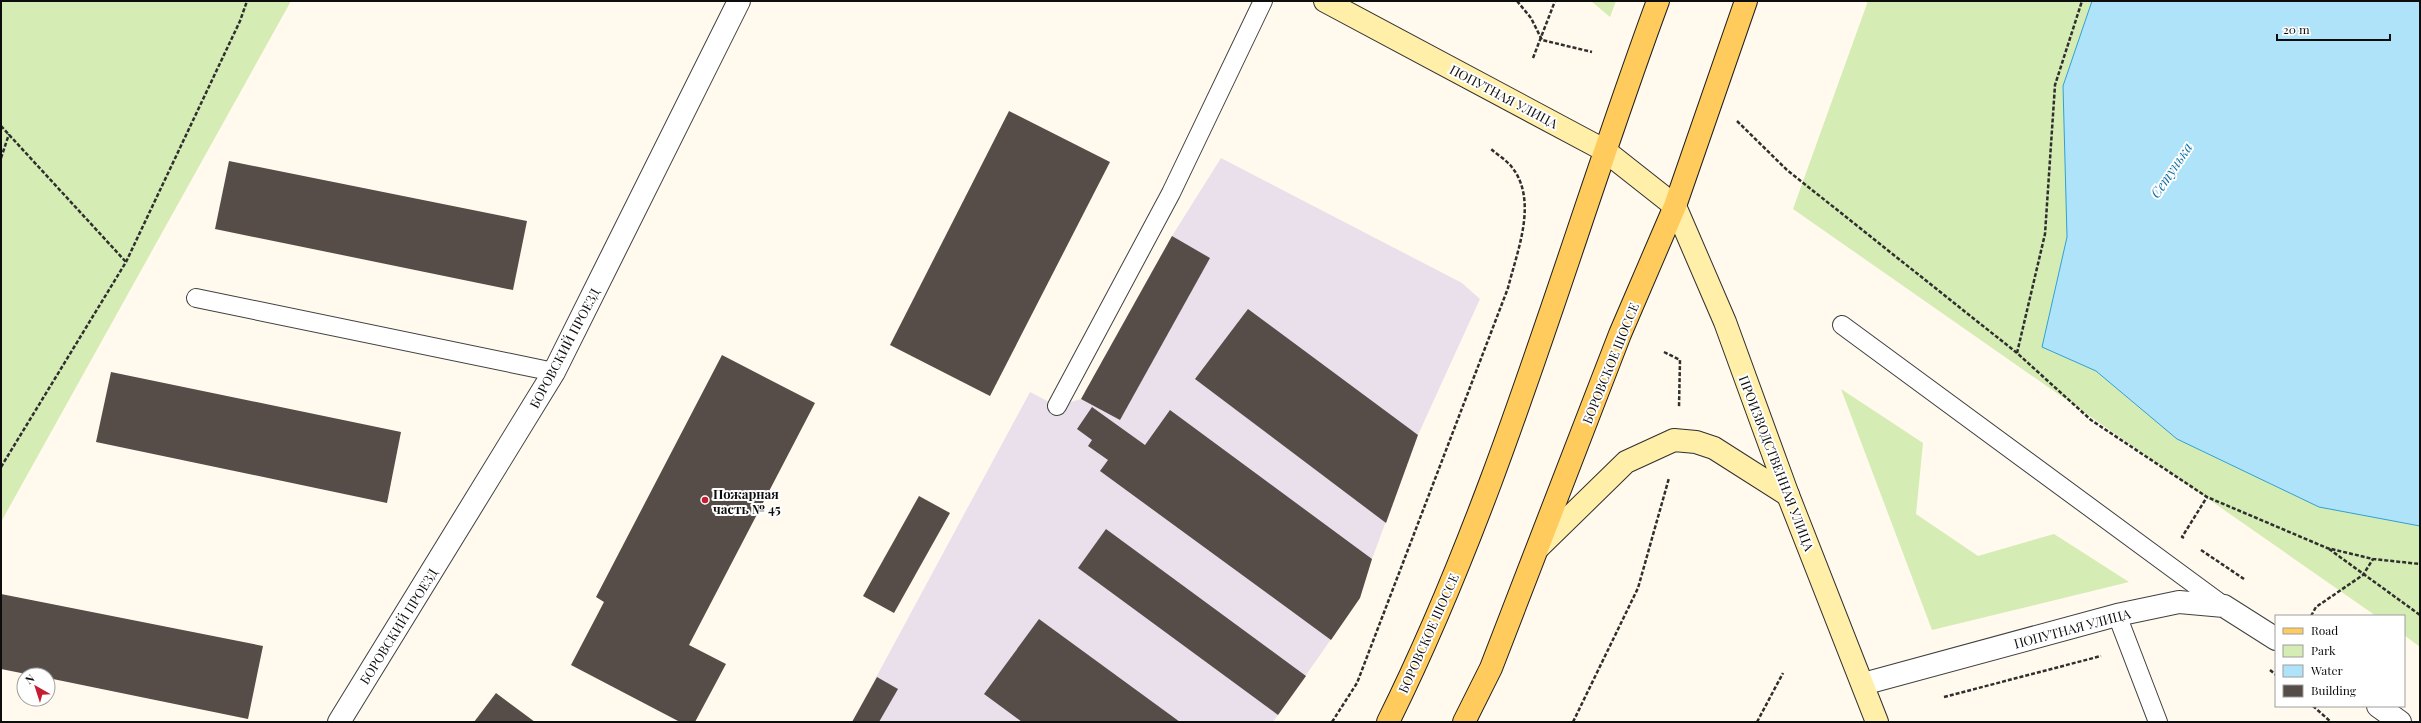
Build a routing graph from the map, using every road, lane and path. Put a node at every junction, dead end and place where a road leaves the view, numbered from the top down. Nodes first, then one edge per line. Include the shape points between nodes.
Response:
1 (247, 1) edge
2 (739, 1) edge
3 (1263, 1) edge
4 (1325, 1) edge
5 (1517, 1) edge
6 (1556, 1) edge
7 (1658, 1) edge
8 (1746, 1) edge
9 (2082, 1) edge
10 (1542, 40) junction
11 (1592, 52) dead end
12 (1533, 58) dead end
13 (1737, 121) dead end
14 (1, 126) edge
15 (9, 134) junction
16 (1490, 148) dead end
17 (1604, 150) junction
18 (1, 158) edge
19 (1675, 206) junction
20 (126, 262) junction
21 (196, 298) dead end
22 (1842, 325) dead end
23 (1664, 352) dead end
24 (2017, 353) junction
25 (554, 372) junction
26 (1057, 406) dead end
27 (1679, 407) dead end
28 (1, 467) edge
29 (1669, 478) dead end
30 (1788, 495) junction
31 (2207, 497) junction
32 (2188, 541) dead end
33 (2195, 546) dead end
34 (1538, 548) junction
35 (2327, 548) junction
36 (2373, 559) junction
37 (2420, 564) edge
38 (2363, 575) junction
39 (2247, 581) dead end
40 (2224, 606) junction
41 (2116, 615) junction
42 (2312, 615) edge
43 (2420, 615) edge
44 (2275, 638) edge
45 (1783, 672) dead end
46 (1863, 684) junction
47 (2313, 707) edge
48 (2379, 707) edge
49 (339, 722) edge
50 (1332, 722) edge
51 (1388, 722) edge
52 (1464, 722) edge
53 (1573, 722) edge
54 (1757, 722) edge
55 (1877, 722) edge
56 (2158, 722) edge
57 (2331, 722) edge
58 (2400, 722) edge

1 - 20 path via 240,21
2 - 25 street, БОРОВСКИЙ ПРОЕЗД
3 - 26 lane via 1171,193
4 - 17 main road, ПОПУТНАЯ УЛИЦА
5 - 10 path via 1531,18
6 - 10 path
7 - 17 main road, БОРОВСКОЕ ШОССЕ
8 - 19 main road, БОРОВСКОЕ ШОССЕ
9 - 24 path via 2055,85 2045,234
10 - 11 path
10 - 12 path
13 - 24 path via 1787,170
14 - 15 path
15 - 18 path
15 - 20 path
16 - 50 path via 1511,166 1523,190 1525,220 1508,288 1357,683
17 - 19 main road, ПОПУТНАЯ УЛИЦА
17 - 51 main road, БОРОВСКОЕ ШОССЕ via 1512,423 1446,596
19 - 30 main road, ПРОИЗВОДСТВЕННАЯ УЛИЦА via 1725,322
19 - 34 main road, БОРОВСКОЕ ШОССЕ via 1620,334
20 - 28 path
21 - 25 lane
22 - 40 lane
23 - 27 path via 1680,360
24 - 31 path via 2091,420
25 - 49 street, БОРОВСКИЙ ПРОЕЗД
29 - 53 path via 1638,588
30 - 34 main road via 1714,448 1696,442 1674,440 1626,462
30 - 46 main road, ПРОИЗВОДСТВЕННАЯ УЛИЦА
31 - 32 path via 2182,537
31 - 35 path
33 - 39 path
34 - 52 main road, БОРОВСКОЕ ШОССЕ via 1491,668
35 - 36 path
35 - 38 path
36 - 37 path
36 - 38 path
38 - 42 path via 2316,607
38 - 43 path
40 - 41 street, ПОПУТНАЯ УЛИЦА via 2179,602
40 - 44 street, ПОПУТНАЯ УЛИЦА
41 - 46 street, ПОПУТНАЯ УЛИЦА
41 - 56 lane
45 - 54 path
46 - 55 main road, ПРОИЗВОДСТВЕННАЯ УЛИЦА
47 - 57 path
48 - 58 street

